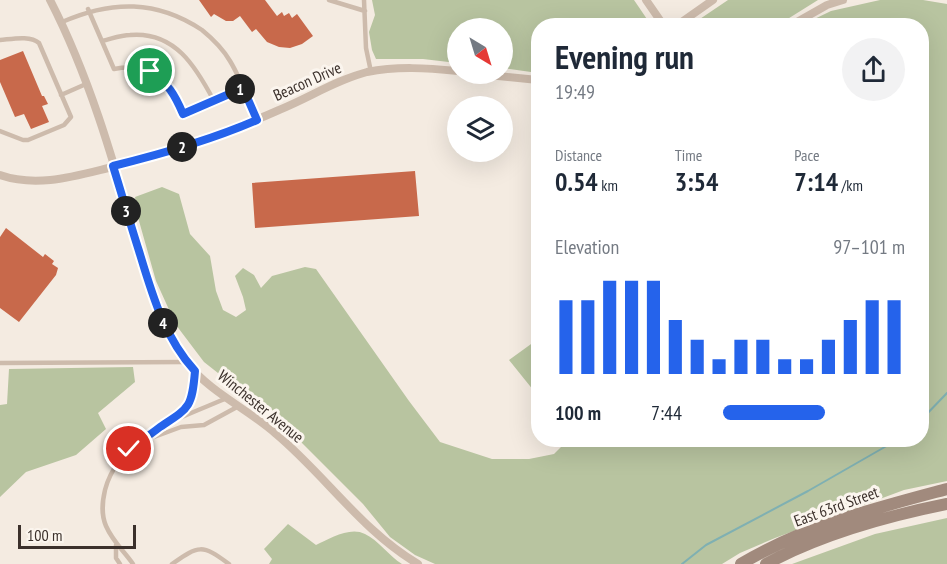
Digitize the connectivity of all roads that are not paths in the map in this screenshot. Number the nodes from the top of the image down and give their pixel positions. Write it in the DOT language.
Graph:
graph roads {
  1 [pos="50,0"];
  2 [pos="329,0"];
  3 [pos="364,0"];
  4 [pos="646,0"];
  5 [pos="713,0"];
  6 [pos="843,0"];
  7 [pos="139,1"];
  8 [pos="88,9"];
  9 [pos="364,11"];
  10 [pos="658,18"];
  11 [pos="687,18"];
  12 [pos="804,18"];
  13 [pos="62,22"];
  14 [pos="0,40"];
  15 [pos="102,41"];
  16 [pos="447,70"];
  17 [pos="371,72"];
  18 [pos="513,77"];
  19 [pos="531,79"];
  20 [pos="87,84"];
  21 [pos="243,88"];
  22 [pos="61,95"];
  23 [pos="214,100"];
  24 [pos="257,120"];
  25 [pos="0,124"];
  26 [pos="2,132"];
  27 [pos="113,166"];
  28 [pos="0,175"];
  29 [pos="187,362"];
  30 [pos="0,363"];
  31 [pos="195,371"];
  32 [pos="226,398"];
  33 [pos="238,406"];
  34 [pos="171,422"];
  35 [pos="148,436"];
  36 [pos="947,489"];
  37 [pos="947,504"];
  38 [pos="116,545"];
  39 [pos="115,561"];
  40 [pos="120,564"];
  41 [pos="133,564"];
  42 [pos="172,564"];
  43 [pos="229,564"];
  44 [pos="418,564"];
  45 [pos="741,564"];
  46 [pos="766,564"];
  1 -- 13 [label="street, Winchester Avenue"];
  2 -- 9 [label="lane"];
  3 -- 9 [label="lane"];
  4 -- 10 [label="street"];
  5 -- 11 [label="street"];
  6 -- 12 [label="street"];
  7 -- 8 [label="lane"];
  7 -- 21 [label="lane"];
  8 -- 13 [label="lane"];
  8 -- 15 [label="lane"];
  9 -- 17 [label="lane"];
  13 -- 20 [label="street, Winchester Avenue"];
  14 -- 22 [label="lane"];
  15 -- 23 [label="lane"];
  15 -- 23 [label="lane"];
  16 -- 17 [label="street, Beacon Drive"];
  17 -- 24 [label="street, Beacon Drive"];
  18 -- 19 [label="street"];
  20 -- 22 [label="lane"];
  20 -- 27 [label="street, Winchester Avenue"];
  21 -- 23 [label="lane"];
  21 -- 24 [label="lane"];
  22 -- 26 [label="lane"];
  24 -- 27 [label="street, Beacon Drive"];
  25 -- 26 [label="lane"];
  27 -- 28 [label="street, Beacon Drive"];
  27 -- 29 [label="street, Winchester Avenue"];
  29 -- 30 [label="lane"];
  29 -- 31 [label="street, Winchester Avenue"];
  31 -- 32 [label="street, Winchester Avenue"];
  31 -- 34 [label="lane"];
  32 -- 33 [label="street, Winchester Avenue"];
  32 -- 34 [label="lane"];
  33 -- 35 [label="lane"];
  33 -- 44 [label="street, Winchester Avenue"];
  34 -- 35 [label="lane"];
  35 -- 38 [label="lane"];
  36 -- 45 [label="main road, East 63rd Street"];
  37 -- 46 [label="main road, East 63rd Street"];
  38 -- 39 [label="lane"];
  38 -- 41 [label="lane"];
  39 -- 40 [label="lane"];
  42 -- 43 [label="lane"];
}
